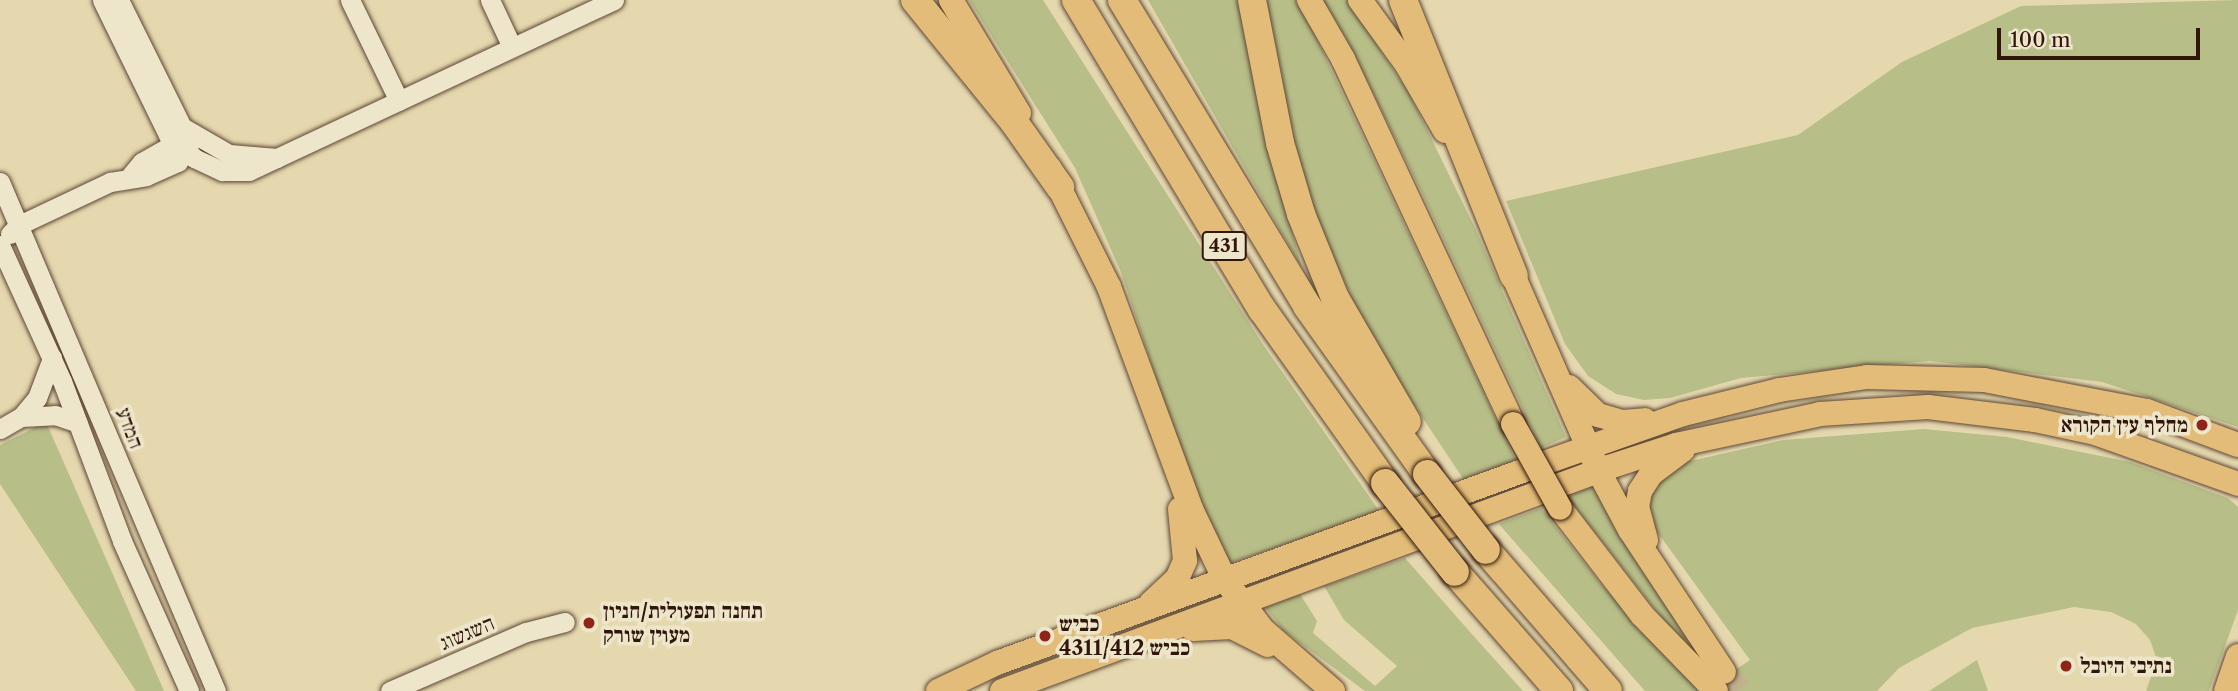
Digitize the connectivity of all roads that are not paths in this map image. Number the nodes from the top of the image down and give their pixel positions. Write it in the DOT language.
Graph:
graph roads {
  1 [pos="102,0"];
  2 [pos="119,0"];
  3 [pos="350,0"];
  4 [pos="490,0"];
  5 [pos="614,0"];
  6 [pos="915,0"];
  7 [pos="951,0"];
  8 [pos="1058,0"];
  9 [pos="1076,0"];
  10 [pos="1122,0"];
  11 [pos="1128,0"];
  12 [pos="1252,0"];
  13 [pos="1309,0"];
  14 [pos="1360,0"];
  15 [pos="1403,0"];
  16 [pos="511,45"];
  17 [pos="1155,53"];
  18 [pos="399,100"];
  19 [pos="185,143"];
  20 [pos="0,182"];
  21 [pos="1060,187"];
  22 [pos="9,225"];
  23 [pos="0,245"];
  24 [pos="1233,262"];
  25 [pos="6,266"];
  26 [pos="1514,276"];
  27 [pos="52,358"];
  28 [pos="1554,366"];
  29 [pos="1683,414"];
  30 [pos="21,417"];
  31 [pos="78,423"];
  32 [pos="0,429"];
  33 [pos="1164,433"];
  34 [pos="1711,436"];
  35 [pos="2238,445"];
  36 [pos="1588,448"];
  37 [pos="1598,470"];
  38 [pos="1431,472"];
  39 [pos="2235,484"];
  40 [pos="1225,580"];
  41 [pos="1671,594"];
  42 [pos="1238,602"];
  43 [pos="1137,614"];
  44 [pos="565,622"];
  45 [pos="1144,639"];
  46 [pos="2238,656"];
  47 [pos="1304,668"];
  48 [pos="1720,681"];
  49 [pos="1043,684"];
  50 [pos="190,691"];
  51 [pos="216,691"];
  52 [pos="390,691"];
  53 [pos="938,691"];
  54 [pos="1002,691"];
  55 [pos="1333,691"];
  56 [pos="1558,691"];
  57 [pos="1608,691"];
  58 [pos="2226,691"];
  1 -- 19 [label="street"];
  2 -- 19 [label="street"];
  3 -- 18 [label="street"];
  4 -- 16 [label="street"];
  5 -- 16 [label="street"];
  6 -- 21 [label="highway"];
  7 -- 21 [label="main road"];
  8 -- 24 [label="highway"];
  9 -- 24 [label="highway, 431"];
  10 -- 17 [label="highway, 431"];
  11 -- 17 [label="highway"];
  12 -- 38 [label="highway"];
  13 -- 48 [label="main road, bridge"];
  14 -- 26 [label="main road"];
  15 -- 26 [label="highway"];
  16 -- 18 [label="street"];
  17 -- 38 [label="highway, 431"];
  18 -- 19 [label="street"];
  19 -- 22 [label="street"];
  20 -- 22 [label="street, המדע"];
  21 -- 33 [label="main road"];
  22 -- 23 [label="street"];
  22 -- 51 [label="street, המדע"];
  23 -- 25 [label="street"];
  24 -- 56 [label="highway, 431, bridge"];
  25 -- 27 [label="street"];
  26 -- 28 [label="main road"];
  27 -- 30 [label="street"];
  27 -- 31 [label="street"];
  28 -- 29 [label="main road"];
  28 -- 36 [label="main road"];
  29 -- 35 [label="main road"];
  29 -- 36 [label="main road"];
  30 -- 31 [label="street"];
  30 -- 32 [label="street"];
  31 -- 50 [label="street"];
  33 -- 40 [label="main road"];
  33 -- 43 [label="main road"];
  34 -- 37 [label="main road"];
  34 -- 39 [label="main road"];
  34 -- 41 [label="main road"];
  36 -- 37 [label="main road"];
  36 -- 40 [label="main road"];
  37 -- 41 [label="main road"];
  37 -- 42 [label="main road"];
  38 -- 57 [label="highway, 431, bridge"];
  40 -- 42 [label="main road"];
  40 -- 43 [label="main road"];
  41 -- 48 [label="main road"];
  42 -- 45 [label="main road"];
  42 -- 47 [label="main road"];
  43 -- 53 [label="main road"];
  44 -- 52 [label="street, השגשוג"];
  45 -- 47 [label="main road"];
  45 -- 49 [label="main road"];
  46 -- 58 [label="main road"];
  47 -- 55 [label="main road"];
  49 -- 54 [label="main road"];
}
